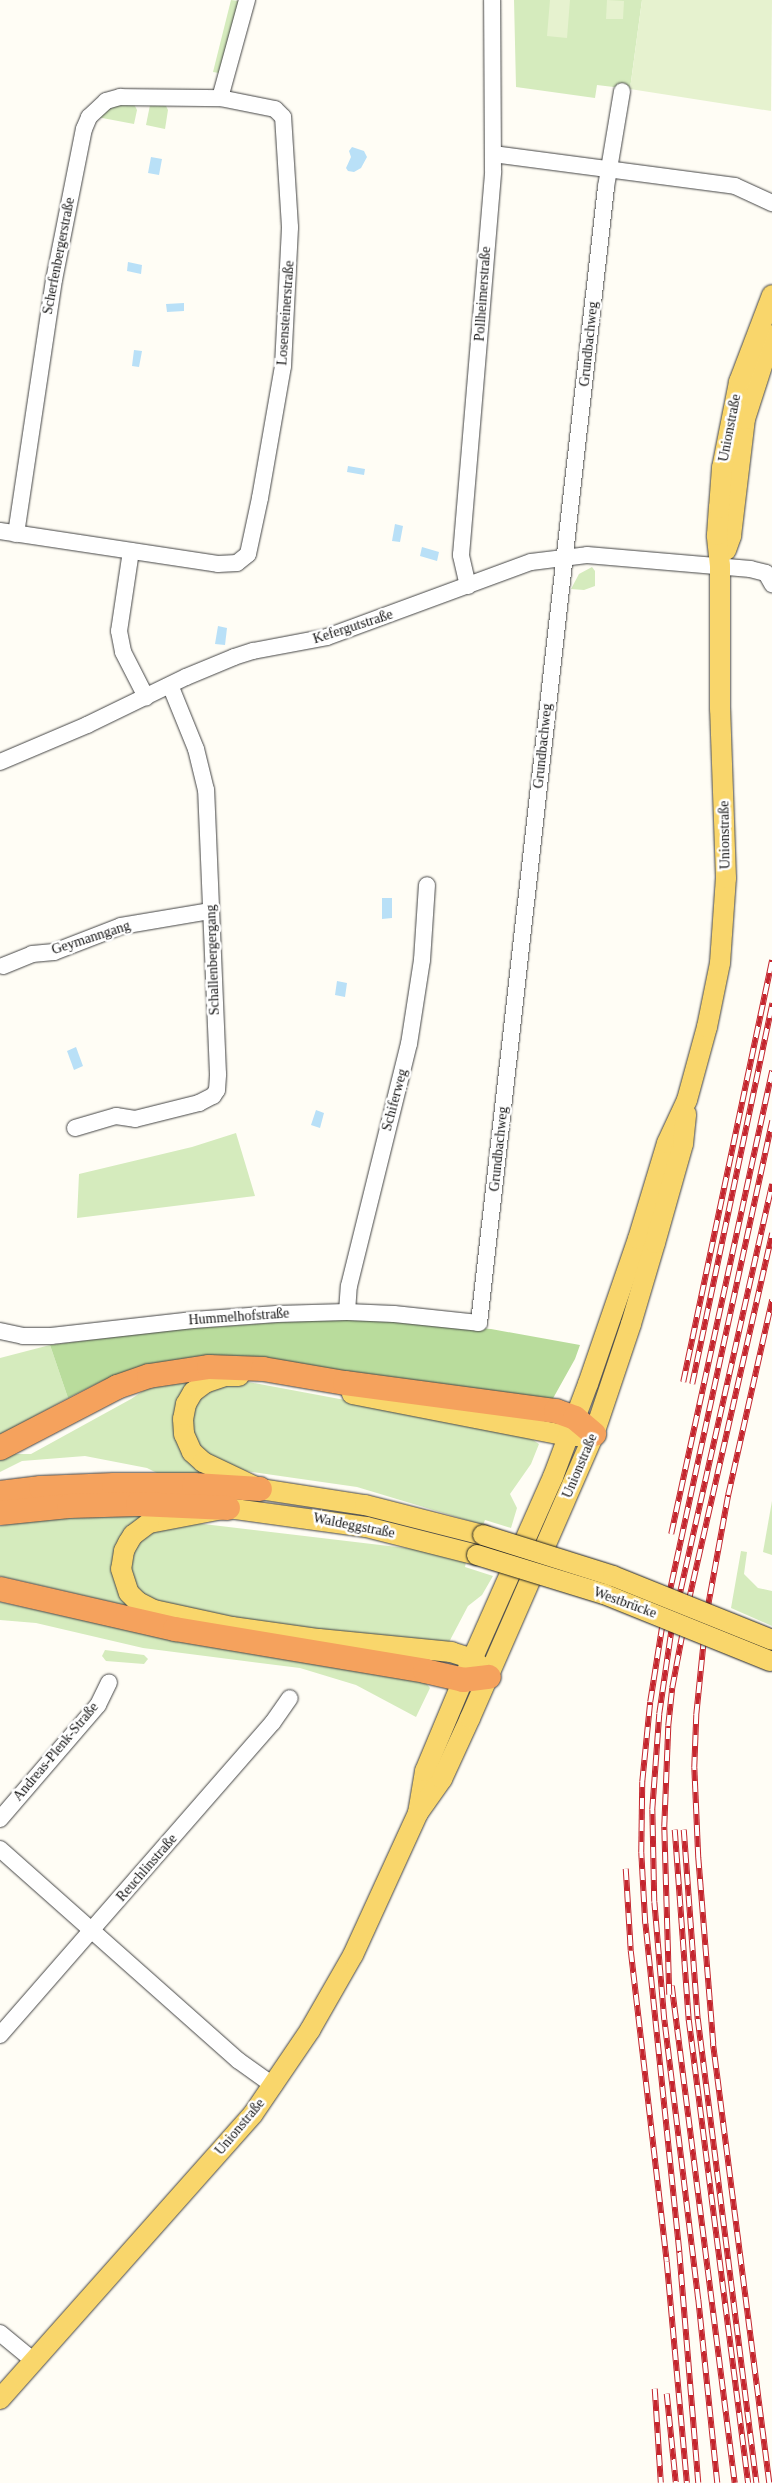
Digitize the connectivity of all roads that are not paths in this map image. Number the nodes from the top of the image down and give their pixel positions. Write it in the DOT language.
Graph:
graph roads {
  1 [pos="247,0"];
  2 [pos="492,0"];
  3 [pos="622,91"];
  4 [pos="220,98"];
  5 [pos="493,154"];
  6 [pos="610,170"];
  7 [pos="772,203"];
  8 [pos="772,295"];
  9 [pos="772,334"];
  10 [pos="8,533"];
  11 [pos="131,551"];
  12 [pos="565,558"];
  13 [pos="720,566"];
  14 [pos="772,584"];
  15 [pos="468,586"];
  16 [pos="170,685"];
  17 [pos="146,696"];
  18 [pos="0,762"];
  19 [pos="427,884"];
  20 [pos="211,911"];
  21 [pos="4,966"];
  22 [pos="687,1100"];
  23 [pos="75,1128"];
  24 [pos="347,1312"];
  25 [pos="479,1323"];
  26 [pos="0,1331"];
  27 [pos="572,1427"];
  28 [pos="594,1434"];
  29 [pos="0,1448"];
  30 [pos="260,1489"];
  31 [pos="0,1493"];
  32 [pos="228,1508"];
  33 [pos="0,1513"];
  34 [pos="483,1535"];
  35 [pos="477,1555"];
  36 [pos="0,1589"];
  37 [pos="772,1640"];
  38 [pos="771,1662"];
  39 [pos="468,1669"];
  40 [pos="489,1677"];
  41 [pos="109,1682"];
  42 [pos="290,1698"];
  43 [pos="418,1813"];
  44 [pos="0,1819"];
  45 [pos="0,1850"];
  46 [pos="93,1931"];
  47 [pos="0,2035"];
  48 [pos="274,2086"];
  49 [pos="0,2333"];
  50 [pos="34,2361"];
  51 [pos="0,2399"];
  1 -- 4 [label="street"];
  2 -- 5 [label="street, Pollheimerstraße"];
  3 -- 6 [label="street, Grundbachweg"];
  4 -- 10 [label="street, Scherfenbergerstraße"];
  4 -- 11 [label="street, Losensteinerstraße"];
  5 -- 6 [label="street"];
  5 -- 15 [label="street, Pollheimerstraße"];
  6 -- 7 [label="street"];
  6 -- 12 [label="street, Grundbachweg"];
  8 -- 13 [label="main road, Unionstraße"];
  9 -- 13 [label="main road, Unionstraße"];
  10 -- 11 [label="street, Losensteinerstraße"];
  11 -- 17 [label="street"];
  12 -- 13 [label="street, Kefergutstraße"];
  12 -- 15 [label="street, Kefergutstraße"];
  12 -- 25 [label="street, Grundbachweg"];
  13 -- 14 [label="street"];
  13 -- 22 [label="main road, Unionstraße"];
  15 -- 16 [label="street, Kefergutstraße"];
  16 -- 17 [label="street, Kefergutstraße"];
  16 -- 20 [label="street, Schallenbergergang"];
  17 -- 18 [label="street, Kefergutstraße"];
  19 -- 24 [label="street, Schiferweg"];
  20 -- 21 [label="street, Geymanngang"];
  20 -- 23 [label="street, Schallenbergergang"];
  22 -- 27 [label="main road, Unionstraße"];
  22 -- 28 [label="main road, Unionstraße"];
  24 -- 25 [label="street, Hummelhofstraße"];
  24 -- 26 [label="street, Hummelhofstraße"];
  27 -- 28 [label="highway"];
  27 -- 29 [label="highway"];
  27 -- 30 [label="main road, Waldeggstraße"];
  27 -- 39 [label="main road, Unionstraße"];
  28 -- 40 [label="main road, Unionstraße"];
  30 -- 31 [label="highway"];
  30 -- 34 [label="main road, Waldeggstraße"];
  32 -- 33 [label="highway"];
  32 -- 35 [label="main road, Waldeggstraße"];
  32 -- 39 [label="main road, Waldeggstraße"];
  34 -- 37 [label="main road, Westbrücke, bridge"];
  35 -- 38 [label="main road, Westbrücke, bridge"];
  36 -- 39 [label="highway"];
  39 -- 40 [label="highway"];
  39 -- 43 [label="main road, Unionstraße"];
  40 -- 43 [label="main road, Unionstraße"];
  41 -- 44 [label="street, Andreas-Plenk-Straße"];
  42 -- 46 [label="street, Reuchlinstraße"];
  43 -- 48 [label="main road, Unionstraße"];
  45 -- 46 [label="street"];
  46 -- 47 [label="street, Reuchlinstraße"];
  46 -- 48 [label="street"];
  48 -- 50 [label="main road, Unionstraße"];
  49 -- 50 [label="street"];
  50 -- 51 [label="main road, Unionstraße"];
}
